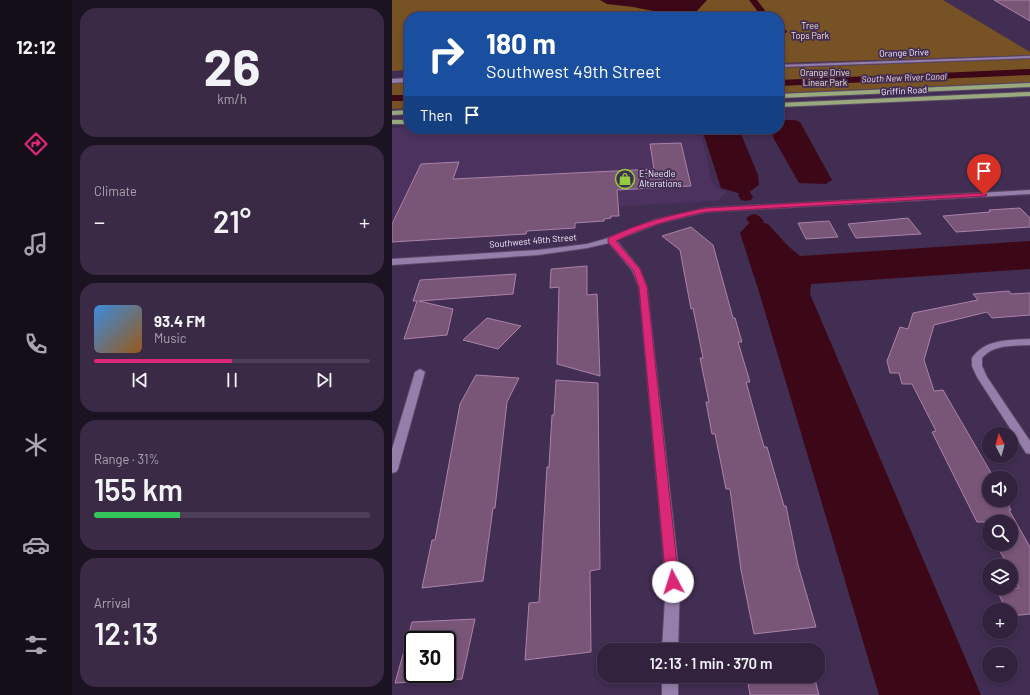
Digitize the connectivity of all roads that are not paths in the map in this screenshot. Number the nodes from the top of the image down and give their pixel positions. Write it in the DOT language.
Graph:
graph roads {
  1 [pos="1030,57"];
  2 [pos="784,66"];
  3 [pos="404,80"];
  4 [pos="392,81"];
  5 [pos="1030,85"];
  6 [pos="982,88"];
  7 [pos="1030,94"];
  8 [pos="784,97"];
  9 [pos="835,103"];
  10 [pos="784,105"];
  11 [pos="404,112"];
  12 [pos="392,113"];
  13 [pos="392,122"];
  14 [pos="404,122"];
  15 [pos="1030,192"];
  16 [pos="611,240"];
  17 [pos="392,262"];
  18 [pos="1030,342"];
  19 [pos="420,372"];
  20 [pos="1030,450"];
  21 [pos="392,469"];
  22 [pos="670,643"];
  23 [pos="670,683"];
  24 [pos="670,695"];
  1 -- 2 [label="street, Orange Drive"];
  3 -- 4 [label="street"];
  5 -- 6 [label="main road, Griffin Road"];
  6 -- 8 [label="main road, Griffin Road"];
  6 -- 9 [label="main road"];
  7 -- 9 [label="main road, Griffin Road"];
  9 -- 10 [label="main road, Griffin Road"];
  11 -- 12 [label="main road"];
  13 -- 14 [label="main road"];
  15 -- 16 [label="street, Southwest 49th Street"];
  16 -- 17 [label="street, Southwest 49th Street"];
  16 -- 22 [label="street"];
  18 -- 20 [label="street"];
  19 -- 21 [label="street"];
  23 -- 24 [label="street"];
}
